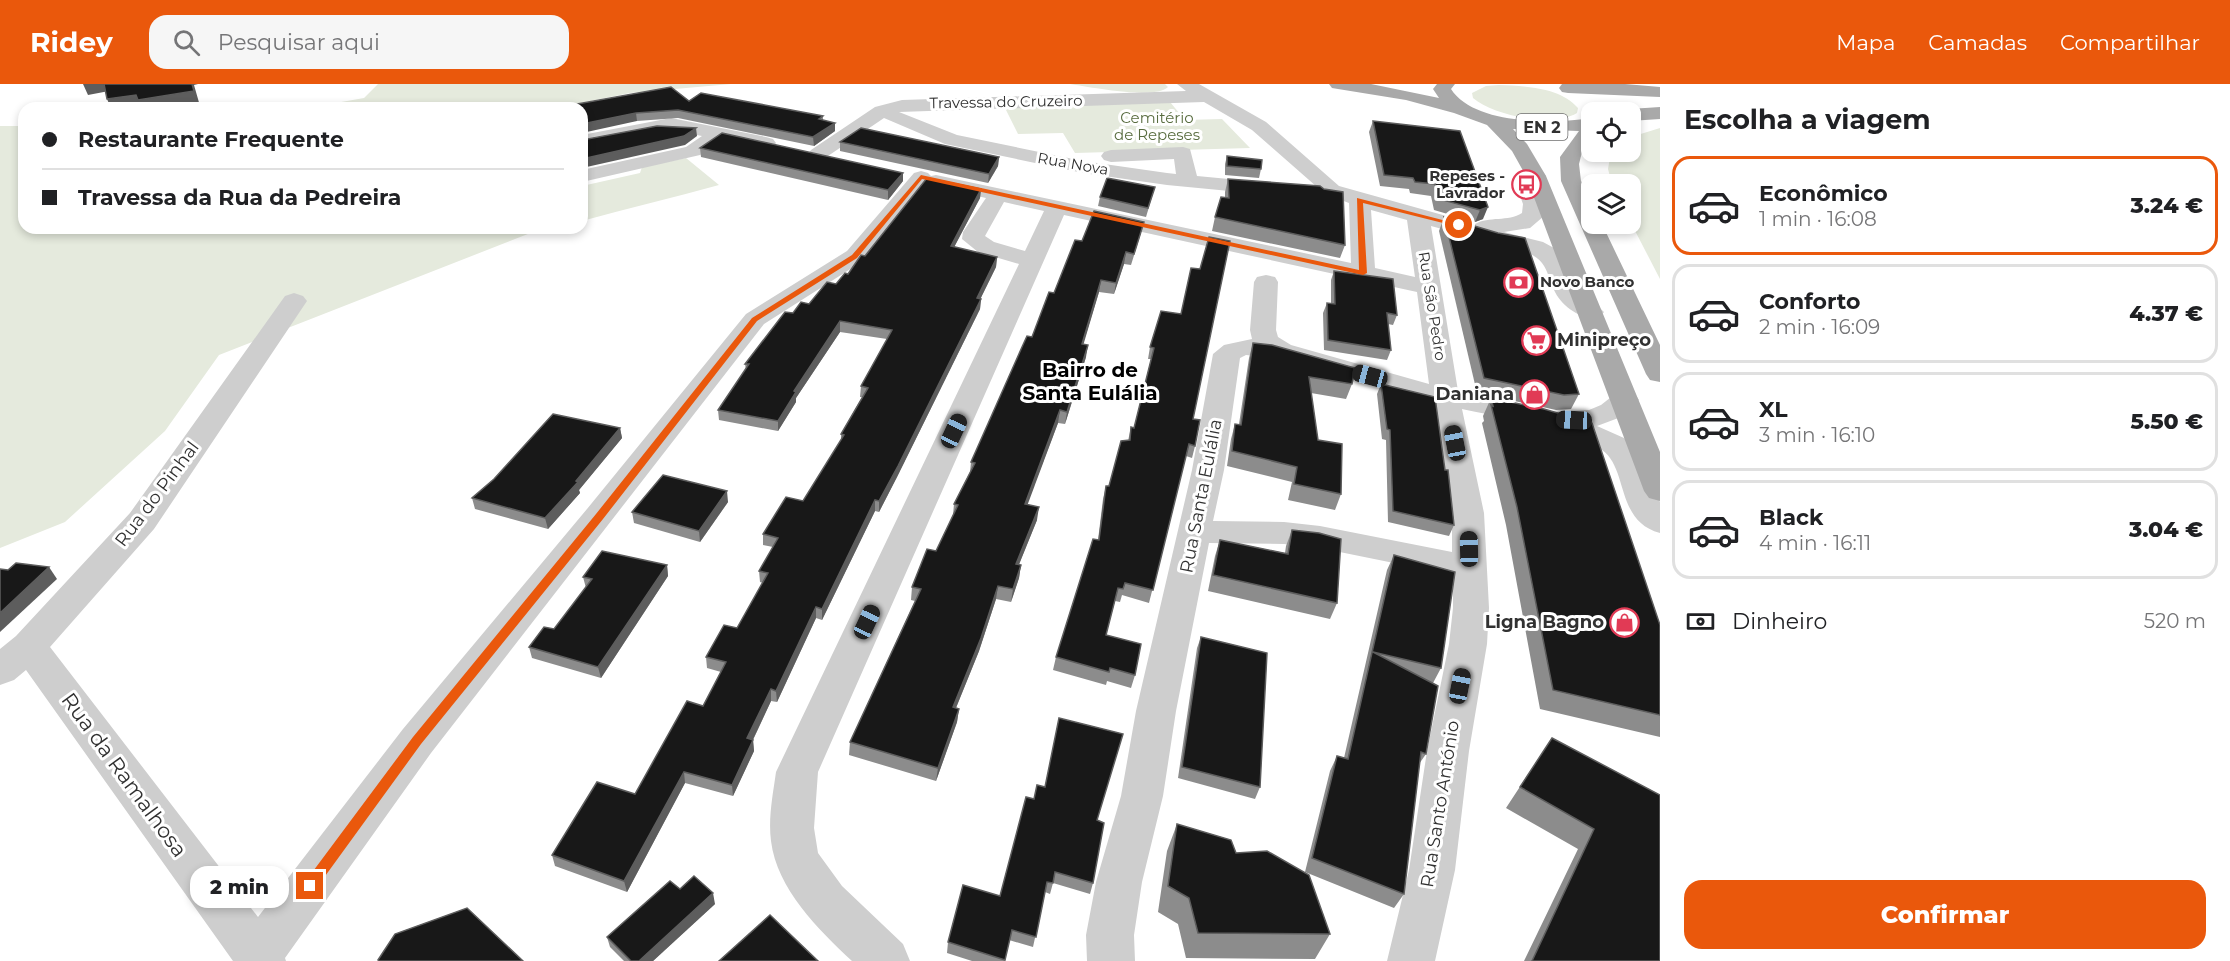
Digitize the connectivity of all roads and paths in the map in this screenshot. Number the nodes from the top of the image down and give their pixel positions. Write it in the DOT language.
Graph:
graph roads {
  1 [pos="1338,84"];
  2 [pos="1446,84"];
  3 [pos="1616,84"];
  4 [pos="1188,85"];
  5 [pos="1559,85"];
  6 [pos="1654,92"];
  7 [pos="1209,96"];
  8 [pos="1596,102"];
  9 [pos="882,111"];
  10 [pos="1468,111"];
  11 [pos="1660,113"];
  12 [pos="1641,114"];
  13 [pos="1492,119"];
  14 [pos="1581,123"];
  15 [pos="719,133"];
  16 [pos="588,140"];
  17 [pos="1581,141"];
  18 [pos="959,142"];
  19 [pos="818,154"];
  20 [pos="840,160"];
  21 [pos="588,175"];
  22 [pos="1536,176"];
  23 [pos="1188,181"];
  24 [pos="1286,190"];
  25 [pos="1332,190"];
  26 [pos="1307,191"];
  27 [pos="999,194"];
  28 [pos="1360,200"];
  29 [pos="1057,207"];
  30 [pos="1418,216"];
  31 [pos="1459,225"];
  32 [pos="1032,260"];
  33 [pos="1363,273"];
  34 [pos="1266,282"];
  35 [pos="1429,287"];
  36 [pos="294,301"];
  37 [pos="1591,312"];
  38 [pos="1281,351"];
  39 [pos="1660,374"];
  40 [pos="1445,397"];
  41 [pos="1625,400"];
  42 [pos="1547,419"];
  43 [pos="1660,490"];
  44 [pos="1660,522"];
  45 [pos="1194,532"];
  46 [pos="1470,567"];
  47 [pos="15,658"];
  48 [pos="260,959"];
  49 [pos="886,961"];
  50 [pos="1111,961"];
  51 [pos="1411,961"];
  1 -- 10 [label="main road"];
  2 -- 10 [label="main road, EN 2"];
  3 -- 6 [label="main road"];
  4 -- 7 [label="street"];
  5 -- 6 [label="main road"];
  5 -- 8 [label="main road, EN 2"];
  7 -- 9 [label="street, Travessa do Cruzeiro"];
  7 -- 25 [label="street"];
  9 -- 18 [label="street, Rua Nova"];
  9 -- 19 [label="street, Travessa do Cruzeiro"];
  10 -- 13 [label="main road, EN 2"];
  11 -- 12 [label="main road"];
  13 -- 14 [label="main road, EN 2"];
  13 -- 22 [label="main road, EN 2"];
  15 -- 16 [label="street"];
  15 -- 19 [label="street"];
  15 -- 21 [label="street"];
  17 -- 39 [label="main road, EN 2"];
  18 -- 23 [label="street, Rua Nova"];
  18 -- 23 [label="street, Rua Nova"];
  19 -- 20 [label="street"];
  22 -- 31 [label="street"];
  22 -- 37 [label="main road, EN 2"];
  23 -- 24 [label="street, Rua Nova"];
  25 -- 26 [label="street"];
  25 -- 28 [label="street"];
  27 -- 29 [label="street"];
  27 -- 32 [label="street"];
  27 -- 48 [label="street"];
  28 -- 30 [label="street"];
  28 -- 33 [label="street"];
  29 -- 32 [label="street"];
  29 -- 33 [label="street"];
  30 -- 31 [label="street"];
  30 -- 35 [label="street, Rua São Pedro"];
  31 -- 37 [label="street"];
  32 -- 49 [label="street"];
  33 -- 35 [label="street"];
  34 -- 38 [label="street"];
  35 -- 40 [label="street, Rua São Pedro"];
  36 -- 47 [label="street, Rua do Pinhal"];
  37 -- 41 [label="main road, EN 2"];
  38 -- 40 [label="street, Rua Santa Eulália"];
  38 -- 45 [label="street, Rua Santa Eulália"];
  40 -- 42 [label="street, Rua Santa Eulália"];
  40 -- 46 [label="street, Rua Santo António"];
  41 -- 42 [label="street"];
  41 -- 43 [label="main road, EN 2"];
  42 -- 44 [label="street"];
  45 -- 46 [label="street"];
  45 -- 50 [label="street, Rua Santa Eulália"];
  46 -- 51 [label="street, Rua Santo António"];
  47 -- 48 [label="street, Rua da Ramalhosa"];
}
